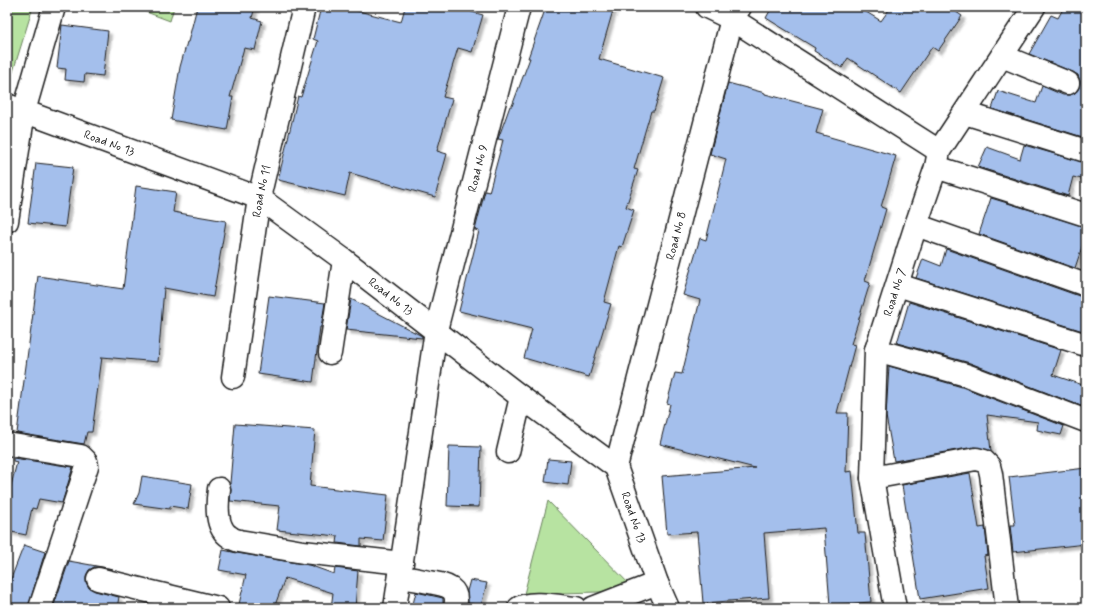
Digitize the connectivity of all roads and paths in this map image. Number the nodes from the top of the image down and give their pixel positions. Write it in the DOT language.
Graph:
graph roads {
  1 [pos="54,7"];
  2 [pos="304,7"];
  3 [pos="519,7"];
  4 [pos="707,7"];
  5 [pos="1034,7"];
  6 [pos="736,13"];
  7 [pos="1002,56"];
  8 [pos="1068,83"];
  9 [pos="15,108"];
  10 [pos="965,113"];
  11 [pos="1086,151"];
  12 [pos="938,159"];
  13 [pos="259,198"];
  14 [pos="1086,215"];
  15 [pos="7,221"];
  16 [pos="916,225"];
  17 [pos="344,260"];
  18 [pos="898,285"];
  19 [pos="1086,285"];
  20 [pos="436,330"];
  21 [pos="1086,345"];
  22 [pos="876,350"];
  23 [pos="330,354"];
  24 [pos="234,378"];
  25 [pos="521,397"];
  26 [pos="1086,421"];
  27 [pos="7,444"];
  28 [pos="508,452"];
  29 [pos="616,466"];
  30 [pos="872,478"];
  31 [pos="219,489"];
  32 [pos="401,570"];
  33 [pos="98,579"];
  34 [pos="657,583"];
  35 [pos="40,608"];
  36 [pos="218,608"];
  37 [pos="394,608"];
  38 [pos="455,608"];
  39 [pos="519,608"];
  40 [pos="576,608"];
  41 [pos="593,608"];
  42 [pos="668,608"];
  43 [pos="895,608"];
  44 [pos="1007,608"];
  1 -- 9 [label="street"];
  2 -- 13 [label="street, Road No 11"];
  3 -- 20 [label="street, Road No 9"];
  4 -- 6 [label="street"];
  5 -- 7 [label="street, Road No 7"];
  6 -- 12 [label="street"];
  6 -- 29 [label="street, Road No 8"];
  7 -- 8 [label="street"];
  7 -- 10 [label="street, Road No 7"];
  9 -- 13 [label="street, Road No 13"];
  9 -- 15 [label="street"];
  10 -- 11 [label="street"];
  10 -- 12 [label="street, Road No 7"];
  12 -- 14 [label="street"];
  12 -- 16 [label="street, Road No 7"];
  13 -- 17 [label="street, Road No 13"];
  13 -- 24 [label="street, Road No 11"];
  16 -- 18 [label="street, Road No 7"];
  16 -- 19 [label="street"];
  17 -- 20 [label="street, Road No 13"];
  17 -- 23 [label="street"];
  18 -- 21 [label="street"];
  18 -- 22 [label="street, Road No 7"];
  20 -- 25 [label="street, Road No 13"];
  20 -- 32 [label="street, Road No 9"];
  22 -- 26 [label="street"];
  22 -- 30 [label="street, Road No 7"];
  25 -- 28 [label="street"];
  25 -- 29 [label="street, Road No 13"];
  27 -- 35 [label="street"];
  29 -- 34 [label="street, Road No 13"];
  30 -- 43 [label="street, Road No 7"];
  30 -- 44 [label="street"];
  31 -- 32 [label="street"];
  32 -- 37 [label="street, Road No 9"];
  32 -- 38 [label="street"];
  33 -- 36 [label="street"];
  34 -- 41 [label="street"];
  34 -- 42 [label="street, Road No 13"];
  39 -- 40 [label="street"];
}
